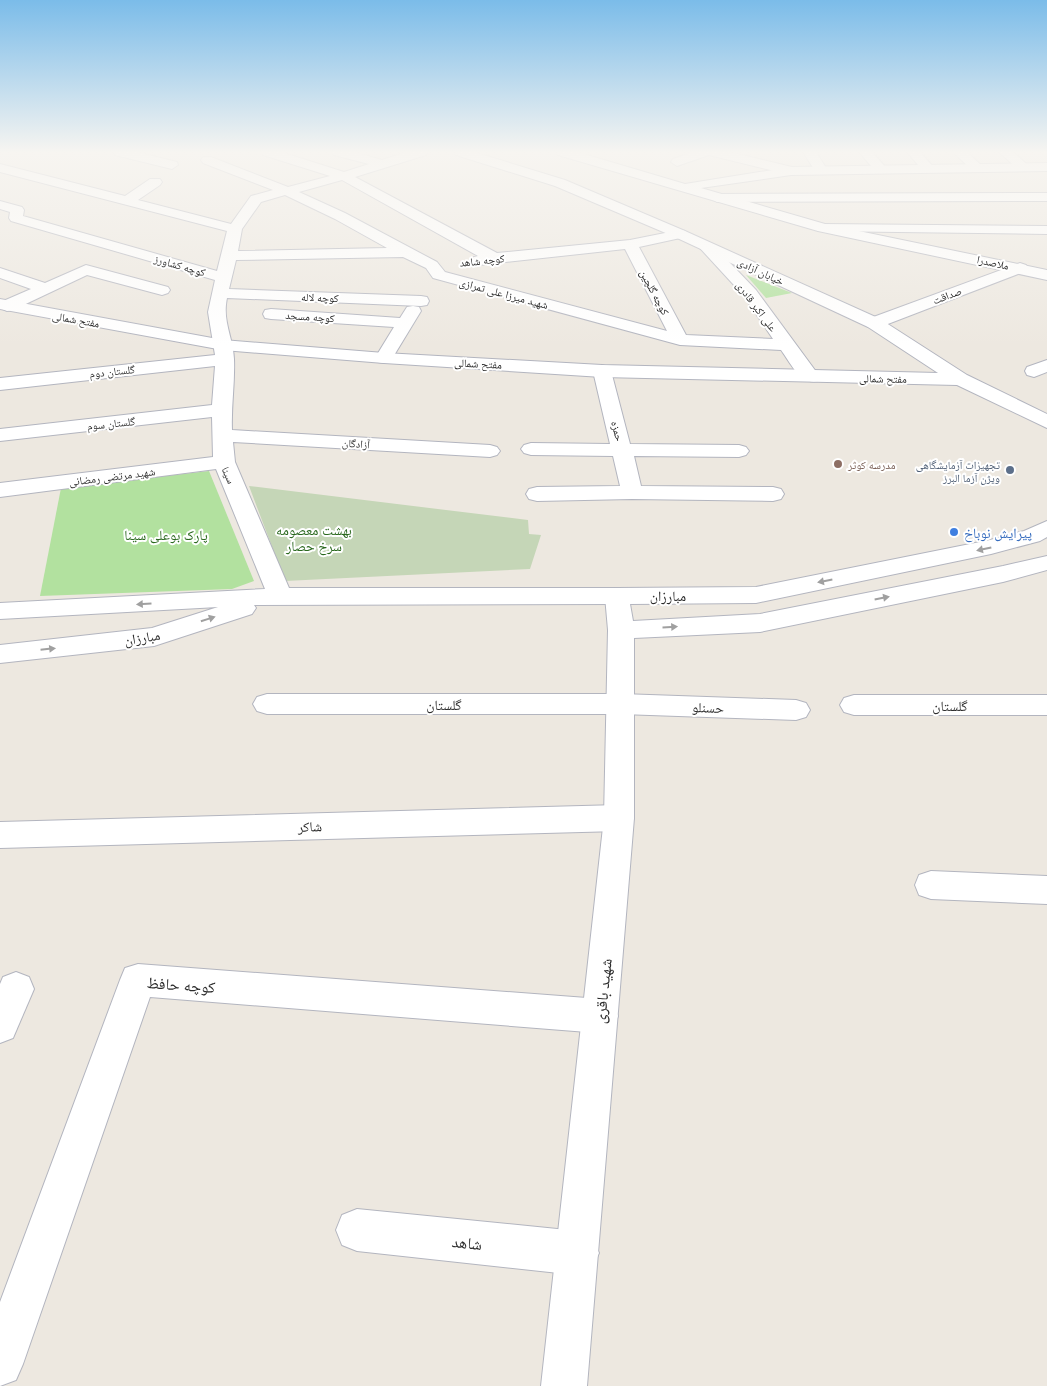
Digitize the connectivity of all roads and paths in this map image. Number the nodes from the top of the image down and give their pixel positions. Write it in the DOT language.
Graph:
graph roads {
  1 [pos="16,217"];
  2 [pos="187,217"];
  3 [pos="244,217"];
  4 [pos="341,217"];
  5 [pos="418,217"];
  6 [pos="639,217"];
  7 [pos="783,217"];
  8 [pos="823,228"];
  9 [pos="235,229"];
  10 [pos="1047,230"];
  11 [pos="680,234"];
  12 [pos="630,244"];
  13 [pos="706,246"];
  14 [pos="406,252"];
  15 [pos="229,256"];
  16 [pos="496,259"];
  17 [pos="445,266"];
  18 [pos="1020,268"];
  19 [pos="0,273"];
  20 [pos="1047,275"];
  21 [pos="222,286"];
  22 [pos="44,288"];
  23 [pos="162,290"];
  24 [pos="421,301"];
  25 [pos="4,305"];
  26 [pos="216,312"];
  27 [pos="235,313"];
  28 [pos="254,313"];
  29 [pos="404,323"];
  30 [pos="874,323"];
  31 [pos="680,340"];
  32 [pos="786,345"];
  33 [pos="224,352"];
  34 [pos="384,358"];
  35 [pos="602,370"];
  36 [pos="811,377"];
  37 [pos="960,379"];
  38 [pos="0,384"];
  39 [pos="221,410"];
  40 [pos="1047,422"];
  41 [pos="0,435"];
  42 [pos="222,435"];
  43 [pos="531,449"];
  44 [pos="622,449"];
  45 [pos="490,451"];
  46 [pos="739,451"];
  47 [pos="224,462"];
  48 [pos="0,490"];
  49 [pos="632,492"];
  50 [pos="537,494"];
  51 [pos="773,494"];
  52 [pos="1047,528"];
  53 [pos="1047,563"];
  54 [pos="280,596"];
  55 [pos="617,596"];
  56 [pos="0,611"];
  57 [pos="621,630"];
  58 [pos="0,654"];
  59 [pos="267,704"];
  60 [pos="621,704"];
  61 [pos="854,705"];
  62 [pos="1047,705"];
  63 [pos="796,710"];
  64 [pos="620,818"];
  65 [pos="0,835"];
  66 [pos="931,885"];
  67 [pos="1047,890"];
  68 [pos="16,989"];
  69 [pos="600,1016"];
  70 [pos="0,1025"];
  71 [pos="357,1230"];
  72 [pos="576,1254"];
  73 [pos="0,1364"];
  74 [pos="564,1386"];
  1 -- 21 [label="street, کوچه کشاورز"];
  2 -- 9 [label="street"];
  3 -- 9 [label="street"];
  4 -- 14 [label="street, شهید میرزا علی تمرازی"];
  5 -- 16 [label="street"];
  6 -- 11 [label="street, خیابان آزادی"];
  7 -- 8 [label="street, ملاصدرا"];
  8 -- 10 [label="street"];
  8 -- 18 [label="street, ملاصدرا"];
  9 -- 15 [label="street"];
  11 -- 12 [label="street, کوچه شاهد"];
  11 -- 13 [label="street, خیابان آزادی"];
  12 -- 16 [label="street, کوچه شاهد"];
  12 -- 31 [label="street, کوچه گلچین"];
  13 -- 30 [label="street, خیابان آزادی"];
  13 -- 32 [label="street, علی اکبر قادری"];
  14 -- 15 [label="street"];
  14 -- 17 [label="street, شهید میرزا علی تمرازی"];
  15 -- 21 [label="street"];
  16 -- 17 [label="street, کوچه شاهد"];
  17 -- 24 [label="street"];
  17 -- 31 [label="street, شهید میرزا علی تمرازی"];
  18 -- 20 [label="street, ملاصدرا"];
  18 -- 30 [label="street, صداقت"];
  19 -- 22 [label="street"];
  21 -- 24 [label="street, کوچه لاله"];
  21 -- 26 [label="street"];
  22 -- 23 [label="street"];
  22 -- 25 [label="street"];
  24 -- 29 [label="street"];
  25 -- 33 [label="street, مفتح شمالی"];
  26 -- 27 [label="street"];
  26 -- 33 [label="street, سینا"];
  28 -- 29 [label="street, کوچه مسجد"];
  29 -- 34 [label="street"];
  30 -- 37 [label="street, خیابان آزادی"];
  31 -- 32 [label="street, شهید میرزا علی تمرازی"];
  32 -- 36 [label="street"];
  33 -- 34 [label="street, مفتح شمالی"];
  33 -- 38 [label="street, گلستان دوم"];
  33 -- 39 [label="street, سینا"];
  34 -- 35 [label="street, مفتح شمالی"];
  35 -- 36 [label="street, مفتح شمالی"];
  35 -- 44 [label="street, حمزه"];
  36 -- 37 [label="street, مفتح شمالی"];
  37 -- 40 [label="street, خیابان آزادی"];
  39 -- 41 [label="street, گلستان سوم"];
  39 -- 42 [label="street, سینا"];
  42 -- 45 [label="street, آزادگان"];
  42 -- 47 [label="street, سینا"];
  43 -- 44 [label="street"];
  44 -- 46 [label="street"];
  44 -- 49 [label="street, حمزه"];
  47 -- 48 [label="street, شهید مرتضی رمضانی"];
  47 -- 54 [label="street, سینا"];
  49 -- 50 [label="street"];
  49 -- 51 [label="street"];
  52 -- 55 [label="street, مبارزان, one-way"];
  57 -- 53 [label="street, one-way"];
  54 -- 55 [label="street, مبارزان"];
  54 -- 56 [label="street, مبارزان, one-way"];
  58 -- 54 [label="street, مبارزان, one-way"];
  55 -- 57 [label="street, شهید باقری"];
  57 -- 60 [label="street, شهید باقری"];
  59 -- 60 [label="street, گلستان"];
  60 -- 63 [label="street, حسنلو"];
  60 -- 64 [label="street, شهید باقری"];
  61 -- 62 [label="street, گلستان"];
  64 -- 65 [label="street, شاکر"];
  64 -- 69 [label="street, شهید باقری"];
  66 -- 67 [label="street"];
  68 -- 70 [label="street"];
  69 -- 72 [label="street, شهید باقری"];
  69 -- 73 [label="street, کوچه حافظ"];
  71 -- 72 [label="street, شاهد"];
  72 -- 74 [label="street, شهید باقری"];
}
